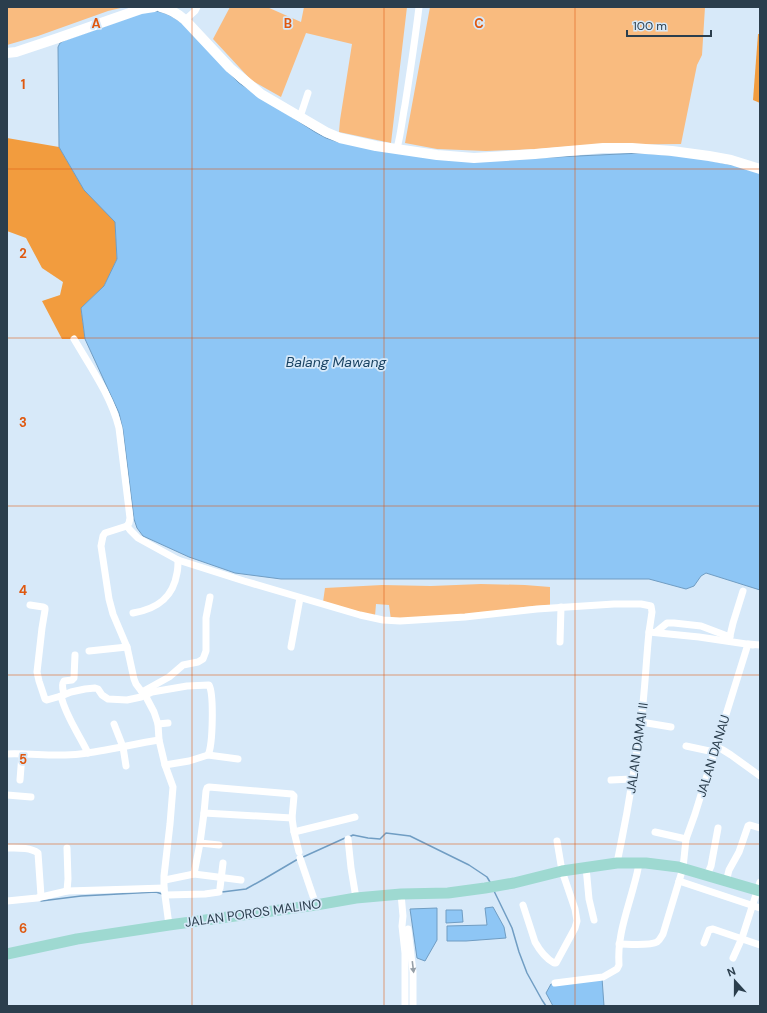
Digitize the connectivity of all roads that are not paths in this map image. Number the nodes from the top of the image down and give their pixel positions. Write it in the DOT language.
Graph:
graph roads {
  1 [pos="154,7"];
  2 [pos="161,7"];
  3 [pos="197,7"];
  4 [pos="419,7"];
  5 [pos="185,20"];
  6 [pos="7,53"];
  7 [pos="308,93"];
  8 [pos="300,117"];
  9 [pos="397,148"];
  10 [pos="760,169"];
  11 [pos="74,339"];
  12 [pos="127,526"];
  13 [pos="178,560"];
  14 [pos="743,593"];
  15 [pos="210,597"];
  16 [pos="300,598"];
  17 [pos="30,604"];
  18 [pos="561,607"];
  19 [pos="133,612"];
  20 [pos="652,632"];
  21 [pos="729,639"];
  22 [pos="560,642"];
  23 [pos="753,645"];
  24 [pos="127,647"];
  25 [pos="291,647"];
  26 [pos="89,650"];
  27 [pos="75,655"];
  28 [pos="144,693"];
  29 [pos="63,695"];
  30 [pos="641,722"];
  31 [pos="168,723"];
  32 [pos="114,724"];
  33 [pos="158,724"];
  34 [pos="671,727"];
  35 [pos="159,740"];
  36 [pos="686,746"];
  37 [pos="123,747"];
  38 [pos="715,750"];
  39 [pos="88,753"];
  40 [pos="7,754"];
  41 [pos="22,754"];
  42 [pos="208,755"];
  43 [pos="238,759"];
  44 [pos="165,765"];
  45 [pos="126,766"];
  46 [pos="760,776"];
  47 [pos="632,779"];
  48 [pos="20,780"];
  49 [pos="611,780"];
  50 [pos="7,795"];
  51 [pos="31,796"];
  52 [pos="204,813"];
  53 [pos="355,817"];
  54 [pos="292,818"];
  55 [pos="718,828"];
  56 [pos="760,828"];
  57 [pos="294,832"];
  58 [pos="655,832"];
  59 [pos="348,839"];
  60 [pos="686,839"];
  61 [pos="558,842"];
  62 [pos="200,843"];
  63 [pos="219,844"];
  64 [pos="7,848"];
  65 [pos="67,848"];
  66 [pos="223,863"];
  67 [pos="617,863"];
  68 [pos="639,863"];
  69 [pos="586,867"];
  70 [pos="683,868"];
  71 [pos="562,871"];
  72 [pos="194,874"];
  73 [pos="707,875"];
  74 [pos="221,878"];
  75 [pos="165,880"];
  76 [pos="241,880"];
  77 [pos="679,881"];
  78 [pos="726,882"];
  79 [pos="759,888"];
  80 [pos="67,891"];
  81 [pos="165,892"];
  82 [pos="401,894"];
  83 [pos="41,896"];
  84 [pos="356,898"];
  85 [pos="7,902"];
  86 [pos="316,905"];
  87 [pos="523,905"];
  88 [pos="752,906"];
  89 [pos="760,908"];
  90 [pos="403,916"];
  91 [pos="594,920"];
  92 [pos="169,925"];
  93 [pos="742,938"];
  94 [pos="704,943"];
  95 [pos="619,944"];
  96 [pos="760,945"];
  97 [pos="7,954"];
  98 [pos="733,958"];
  99 [pos="555,983"];
  100 [pos="405,1006"];
  101 [pos="413,1006"];
  1 -- 6 [label="street"];
  2 -- 5 [label="street"];
  3 -- 5 [label="street"];
  4 -- 9 [label="street"];
  5 -- 8 [label="street"];
  7 -- 8 [label="street"];
  8 -- 9 [label="street"];
  9 -- 10 [label="street"];
  11 -- 12 [label="street"];
  12 -- 13 [label="street"];
  12 -- 24 [label="street"];
  13 -- 16 [label="street"];
  13 -- 19 [label="street"];
  14 -- 21 [label="street"];
  15 -- 28 [label="street"];
  16 -- 18 [label="street"];
  16 -- 25 [label="street"];
  17 -- 29 [label="street"];
  18 -- 20 [label="street, JALAN DAMAI II"];
  18 -- 22 [label="street"];
  20 -- 21 [label="street"];
  20 -- 21 [label="street"];
  20 -- 30 [label="street, JALAN DAMAI II"];
  21 -- 23 [label="street"];
  23 -- 38 [label="street, JALAN DANAU"];
  24 -- 26 [label="street"];
  24 -- 28 [label="street"];
  27 -- 29 [label="street"];
  28 -- 29 [label="street"];
  28 -- 33 [label="street"];
  28 -- 42 [label="street"];
  29 -- 39 [label="street"];
  30 -- 34 [label="street"];
  30 -- 47 [label="street, JALAN DAMAI II"];
  31 -- 33 [label="street"];
  32 -- 37 [label="street"];
  33 -- 35 [label="street"];
  35 -- 37 [label="street"];
  35 -- 44 [label="street"];
  36 -- 38 [label="street"];
  37 -- 39 [label="street"];
  37 -- 45 [label="street"];
  38 -- 46 [label="street"];
  38 -- 60 [label="street, JALAN DANAU"];
  39 -- 41 [label="street"];
  40 -- 41 [label="street"];
  41 -- 48 [label="street"];
  42 -- 43 [label="street"];
  42 -- 44 [label="street"];
  44 -- 75 [label="street"];
  47 -- 49 [label="street"];
  47 -- 67 [label="street, JALAN DAMAI II"];
  50 -- 51 [label="street"];
  52 -- 54 [label="street"];
  52 -- 54 [label="street"];
  52 -- 62 [label="street"];
  53 -- 57 [label="street"];
  54 -- 57 [label="street"];
  55 -- 73 [label="street"];
  56 -- 78 [label="street"];
  57 -- 86 [label="street"];
  58 -- 60 [label="street"];
  59 -- 84 [label="street"];
  60 -- 70 [label="street, JALAN DANAU"];
  61 -- 71 [label="street"];
  62 -- 63 [label="street"];
  62 -- 72 [label="street"];
  64 -- 83 [label="street"];
  65 -- 80 [label="street"];
  66 -- 74 [label="street"];
  67 -- 68 [label="main road, JALAN POROS MALINO"];
  67 -- 69 [label="main road, JALAN POROS MALINO"];
  68 -- 70 [label="main road, JALAN POROS MALINO"];
  68 -- 95 [label="street"];
  69 -- 71 [label="main road, JALAN POROS MALINO"];
  69 -- 91 [label="street"];
  70 -- 73 [label="main road, JALAN POROS MALINO"];
  70 -- 77 [label="street, JALAN DANAU"];
  71 -- 82 [label="main road, JALAN POROS MALINO"];
  71 -- 87 [label="street"];
  72 -- 74 [label="street"];
  72 -- 75 [label="street"];
  73 -- 78 [label="main road, JALAN POROS MALINO"];
  74 -- 76 [label="street"];
  74 -- 81 [label="street"];
  75 -- 81 [label="street"];
  77 -- 88 [label="street"];
  77 -- 95 [label="street, JALAN DANAU"];
  78 -- 79 [label="main road, JALAN POROS MALINO"];
  79 -- 88 [label="street"];
  80 -- 81 [label="street"];
  80 -- 83 [label="street"];
  81 -- 92 [label="street"];
  82 -- 84 [label="main road, JALAN POROS MALINO"];
  82 -- 90 [label="street"];
  83 -- 85 [label="street"];
  84 -- 86 [label="main road, JALAN POROS MALINO"];
  86 -- 92 [label="main road, JALAN POROS MALINO"];
  88 -- 89 [label="street"];
  88 -- 93 [label="street"];
  90 -- 100 [label="street"];
  90 -- 101 [label="street, one-way"];
  92 -- 97 [label="main road, JALAN POROS MALINO"];
  93 -- 94 [label="street"];
  93 -- 96 [label="street"];
  93 -- 98 [label="street"];
  95 -- 99 [label="street"];
}
